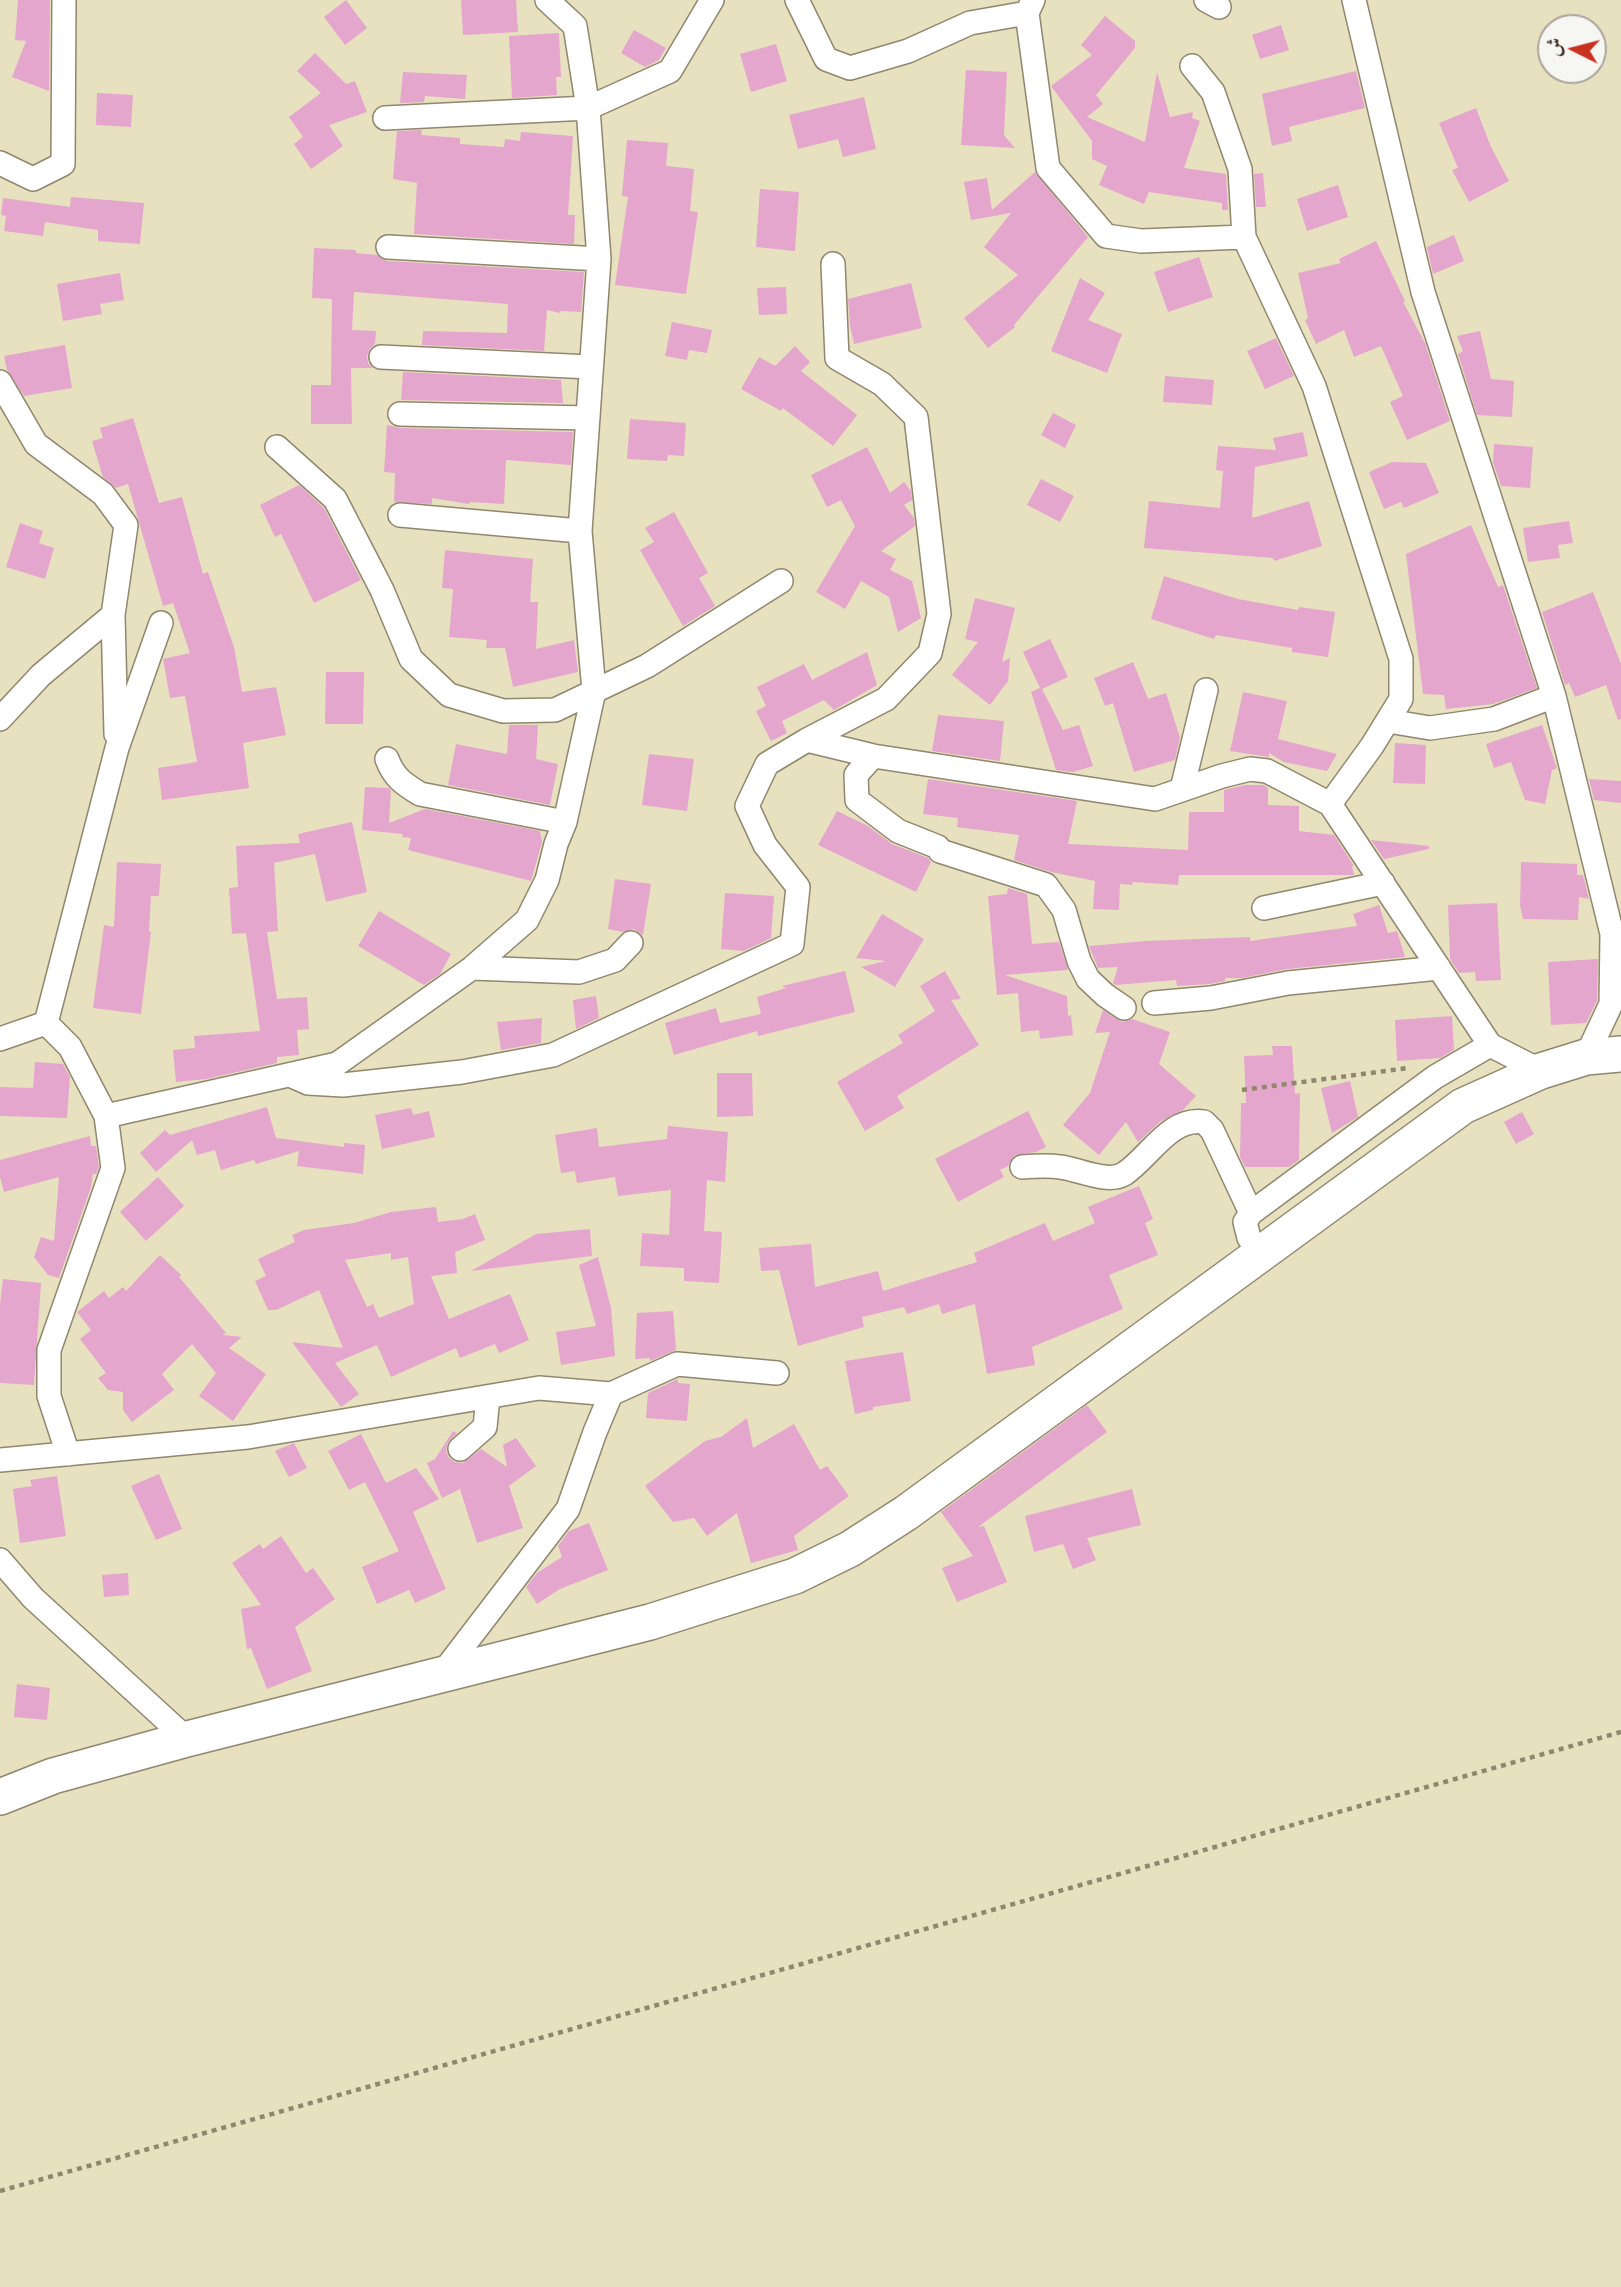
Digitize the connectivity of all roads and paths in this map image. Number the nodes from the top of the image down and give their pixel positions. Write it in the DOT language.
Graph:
graph roads {
  1 [pos="64,0"];
  2 [pos="547,0"];
  3 [pos="712,0"];
  4 [pos="797,0"];
  5 [pos="1354,0"];
  6 [pos="1030,7"];
  7 [pos="1192,66"];
  8 [pos="588,108"];
  9 [pos="385,118"];
  10 [pos="0,163"];
  11 [pos="1244,237"];
  12 [pos="388,247"];
  13 [pos="598,259"];
  14 [pos="833,264"];
  15 [pos="382,357"];
  16 [pos="590,367"];
  17 [pos="0,382"];
  18 [pos="400,414"];
  19 [pos="587,418"];
  20 [pos="277,447"];
  21 [pos="400,515"];
  22 [pos="580,531"];
  23 [pos="781,581"];
  24 [pos="113,615"];
  25 [pos="161,623"];
  26 [pos="1206,690"];
  27 [pos="594,691"];
  28 [pos="1554,696"];
  29 [pos="0,719"];
  30 [pos="1388,721"];
  31 [pos="807,740"];
  32 [pos="117,748"];
  33 [pos="873,756"];
  34 [pos="387,759"];
  35 [pos="1182,789"];
  36 [pos="1330,804"];
  37 [pos="565,822"];
  38 [pos="1383,883"];
  39 [pos="1264,908"];
  40 [pos="631,943"];
  41 [pos="472,968"];
  42 [pos="1439,968"];
  43 [pos="1154,1003"];
  44 [pos="1124,1007"];
  45 [pos="46,1023"];
  46 [pos="0,1039"];
  47 [pos="1490,1045"];
  48 [pos="1621,1054"];
  49 [pos="1586,1057"];
  50 [pos="1412,1067"];
  51 [pos="1541,1071"];
  52 [pos="290,1075"];
  53 [pos="1242,1090"];
  54 [pos="106,1116"];
  55 [pos="1022,1167"];
  56 [pos="1251,1213"];
  57 [pos="1262,1253"];
  58 [pos="777,1373"];
  59 [pos="611,1394"];
  60 [pos="488,1397"];
  61 [pos="460,1449"];
  62 [pos="68,1454"];
  63 [pos="0,1460"];
  64 [pos="0,1560"];
  65 [pos="441,1675"];
  66 [pos="1621,1732"];
  67 [pos="187,1739"];
  68 [pos="0,1797"];
  69 [pos="0,2191"];
  1 -- 10 [label="street"];
  2 -- 8 [label="street"];
  3 -- 8 [label="street"];
  4 -- 6 [label="street"];
  5 -- 28 [label="street"];
  6 -- 11 [label="street"];
  7 -- 11 [label="street"];
  8 -- 9 [label="street"];
  8 -- 13 [label="street"];
  11 -- 30 [label="street"];
  12 -- 13 [label="street"];
  13 -- 16 [label="street"];
  14 -- 31 [label="street"];
  15 -- 16 [label="street"];
  16 -- 19 [label="street"];
  17 -- 24 [label="street"];
  18 -- 19 [label="street"];
  19 -- 22 [label="street"];
  20 -- 27 [label="street"];
  21 -- 22 [label="street"];
  22 -- 27 [label="street"];
  23 -- 27 [label="street"];
  24 -- 29 [label="street"];
  24 -- 32 [label="street"];
  25 -- 32 [label="street"];
  26 -- 35 [label="street"];
  27 -- 37 [label="street"];
  28 -- 30 [label="street"];
  28 -- 49 [label="street"];
  30 -- 36 [label="street"];
  31 -- 33 [label="street"];
  31 -- 52 [label="street"];
  32 -- 45 [label="street"];
  33 -- 35 [label="street"];
  33 -- 44 [label="street"];
  34 -- 37 [label="street"];
  35 -- 36 [label="street"];
  36 -- 38 [label="street"];
  37 -- 41 [label="street"];
  38 -- 39 [label="street"];
  38 -- 42 [label="street"];
  40 -- 41 [label="street"];
  41 -- 52 [label="street"];
  42 -- 43 [label="street"];
  42 -- 47 [label="street"];
  45 -- 46 [label="street"];
  45 -- 54 [label="street"];
  47 -- 51 [label="street"];
  47 -- 56 [label="street"];
  48 -- 49 [label="main road"];
  49 -- 51 [label="main road"];
  50 -- 53 [label="path"];
  51 -- 57 [label="main road"];
  52 -- 54 [label="street"];
  54 -- 62 [label="street"];
  55 -- 56 [label="street"];
  56 -- 57 [label="street"];
  57 -- 65 [label="main road"];
  58 -- 59 [label="street"];
  59 -- 60 [label="street"];
  59 -- 65 [label="street"];
  60 -- 61 [label="street"];
  60 -- 62 [label="street"];
  62 -- 63 [label="street"];
  64 -- 67 [label="street"];
  65 -- 67 [label="main road"];
  66 -- 69 [label="path"];
  67 -- 68 [label="main road"];
}
